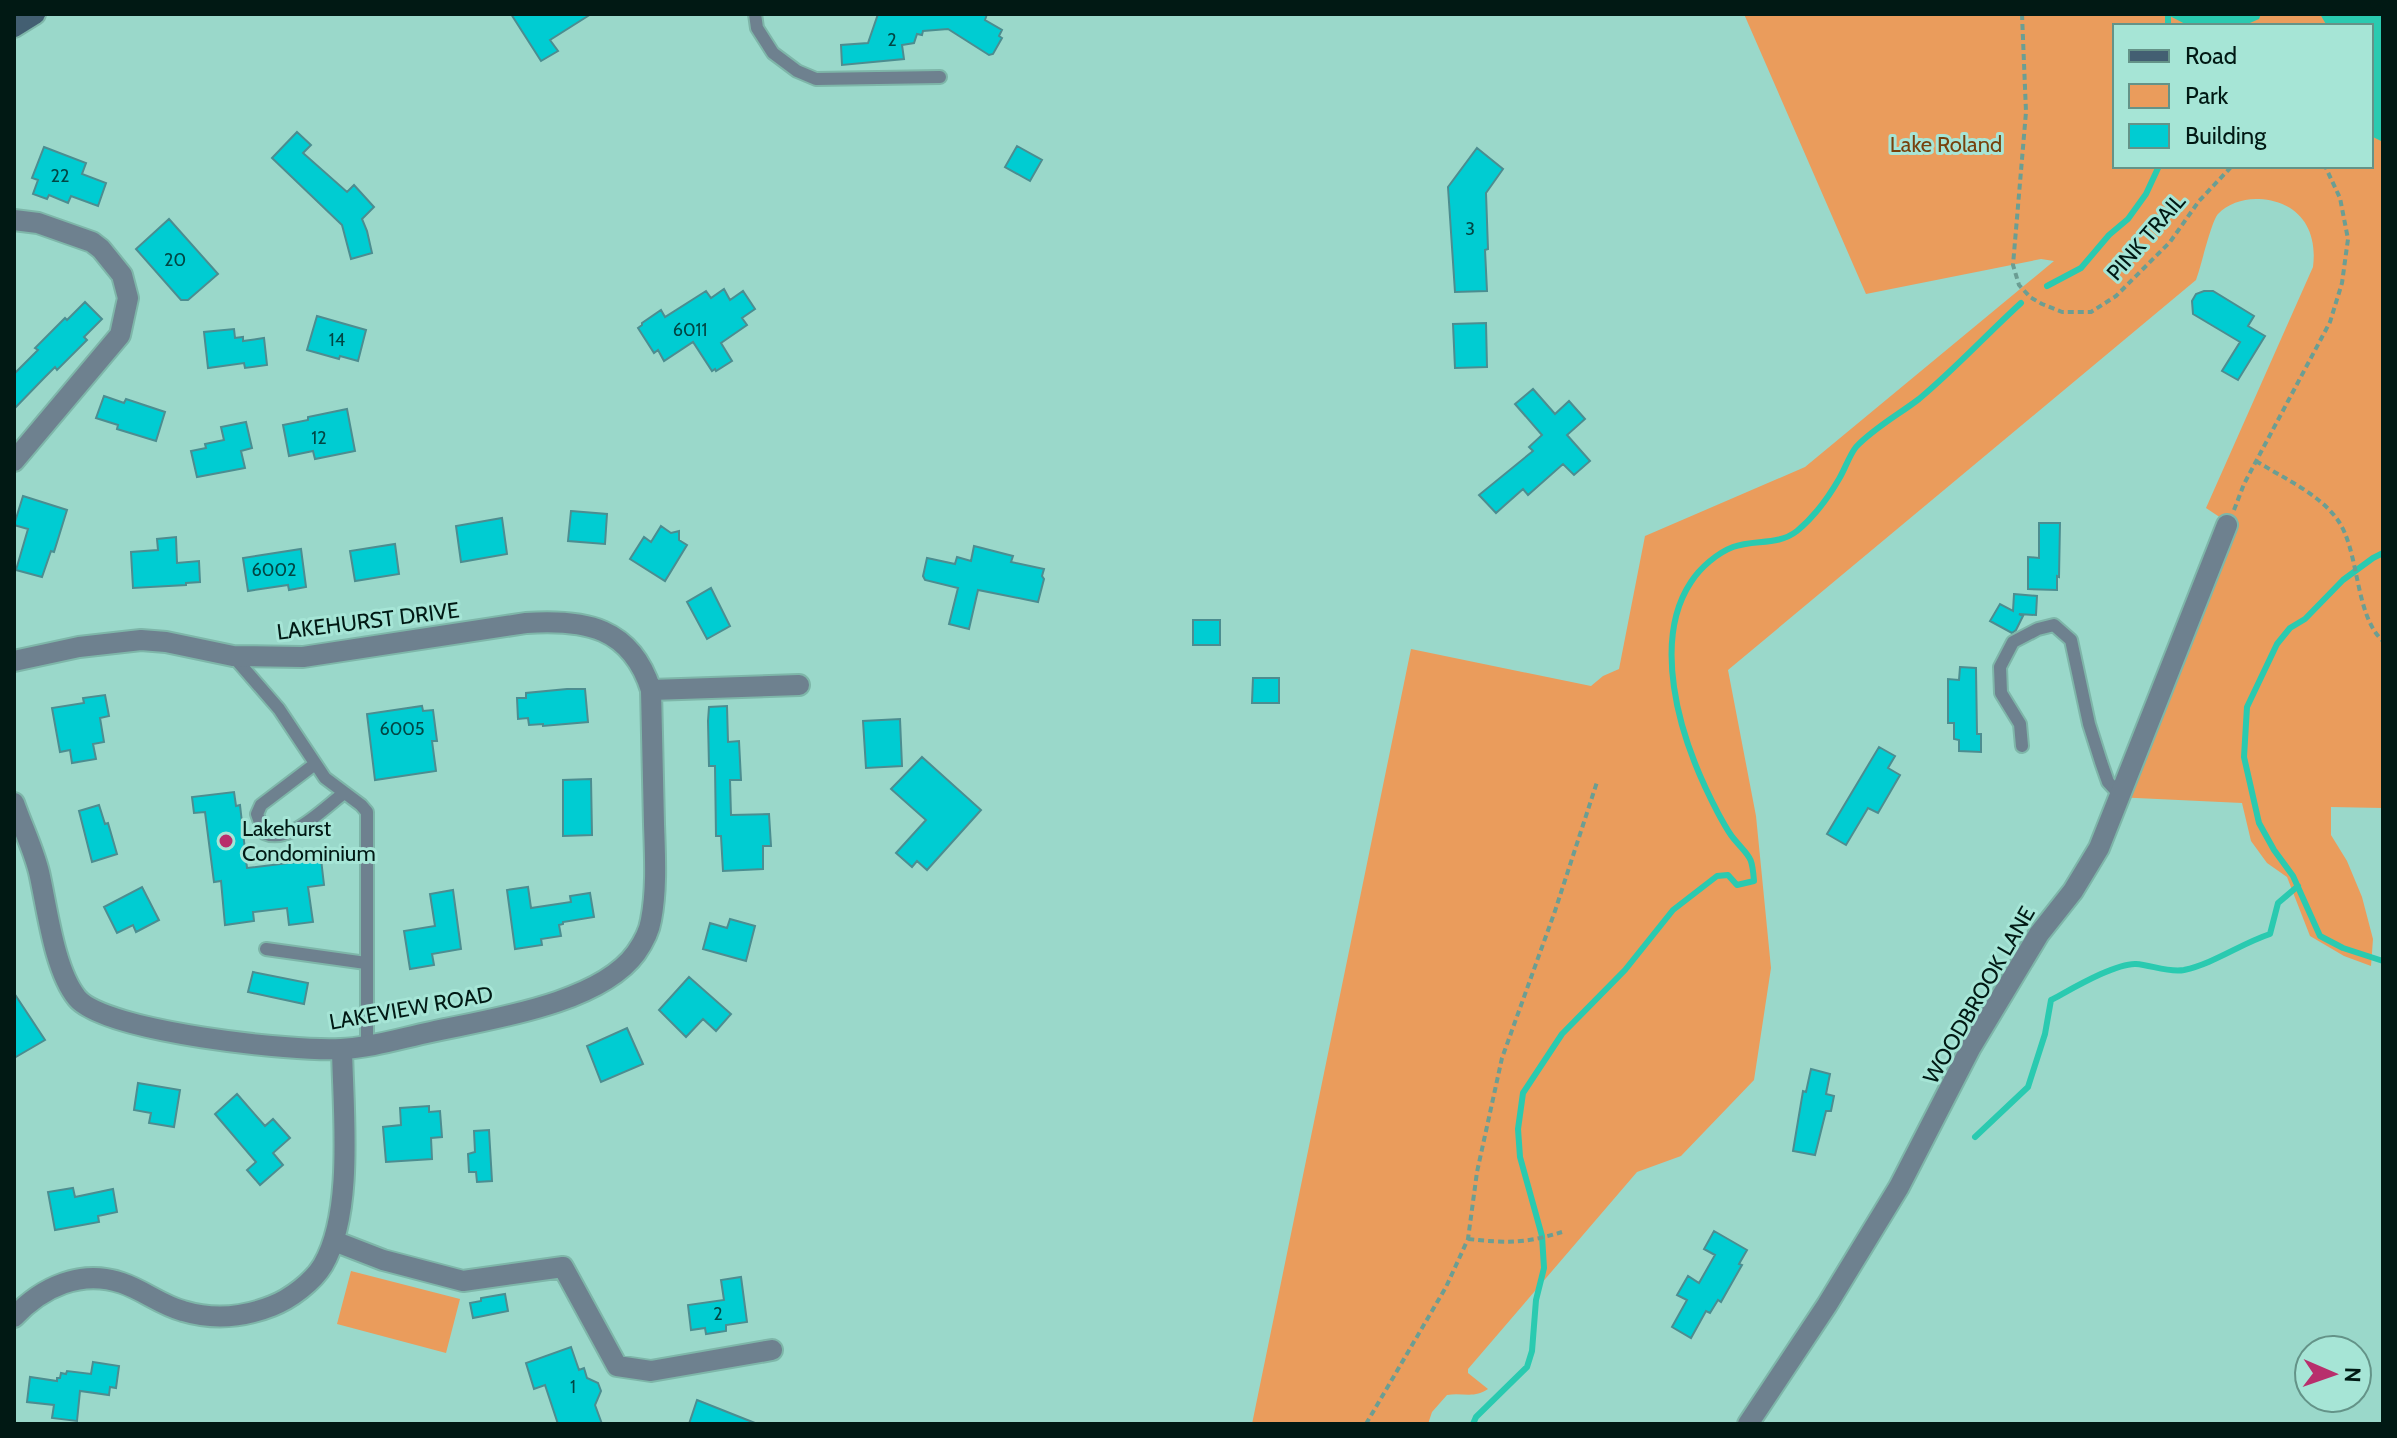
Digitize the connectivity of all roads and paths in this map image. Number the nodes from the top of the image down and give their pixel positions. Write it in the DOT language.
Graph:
graph roads {
  1 [pos="755,14"];
  2 [pos="2022,14"];
  3 [pos="940,77"];
  4 [pos="2230,168"];
  5 [pos="2326,168"];
  6 [pos="14,220"];
  7 [pos="14,461"];
  8 [pos="2256,461"];
  9 [pos="2227,525"];
  10 [pos="2383,641"];
  11 [pos="233,656"];
  12 [pos="14,661"];
  13 [pos="799,685"];
  14 [pos="651,690"];
  15 [pos="2022,746"];
  16 [pos="315,764"];
  17 [pos="1597,782"];
  18 [pos="344,793"];
  19 [pos="2119,794"];
  20 [pos="14,803"];
  21 [pos="266,949"];
  22 [pos="366,963"];
  23 [pos="367,1046"];
  24 [pos="342,1049"];
  25 [pos="1562,1232"];
  26 [pos="1468,1239"];
  27 [pos="334,1241"];
  28 [pos="14,1317"];
  29 [pos="772,1350"];
  30 [pos="1366,1424"];
  31 [pos="1748,1424"];
  1 -- 3 [label="lane"];
  2 -- 4 [label="path, PINK TRAIL"];
  5 -- 8 [label="path"];
  6 -- 7 [label="street"];
  8 -- 9 [label="path"];
  8 -- 10 [label="path"];
  9 -- 19 [label="street, WOODBROOK LANE"];
  11 -- 12 [label="street, LAKEHURST DRIVE"];
  11 -- 14 [label="street, LAKEHURST DRIVE"];
  11 -- 16 [label="lane"];
  13 -- 14 [label="street"];
  14 -- 23 [label="street, LAKEVIEW ROAD"];
  15 -- 19 [label="lane"];
  16 -- 18 [label="lane"];
  16 -- 18 [label="lane"];
  17 -- 26 [label="path"];
  18 -- 22 [label="lane"];
  19 -- 31 [label="street, WOODBROOK LANE"];
  20 -- 24 [label="street, LAKEVIEW ROAD"];
  21 -- 22 [label="lane"];
  22 -- 23 [label="lane"];
  23 -- 24 [label="street, LAKEVIEW ROAD"];
  24 -- 27 [label="street"];
  25 -- 26 [label="path"];
  26 -- 30 [label="path"];
  27 -- 28 [label="street"];
  27 -- 29 [label="street"];
}
